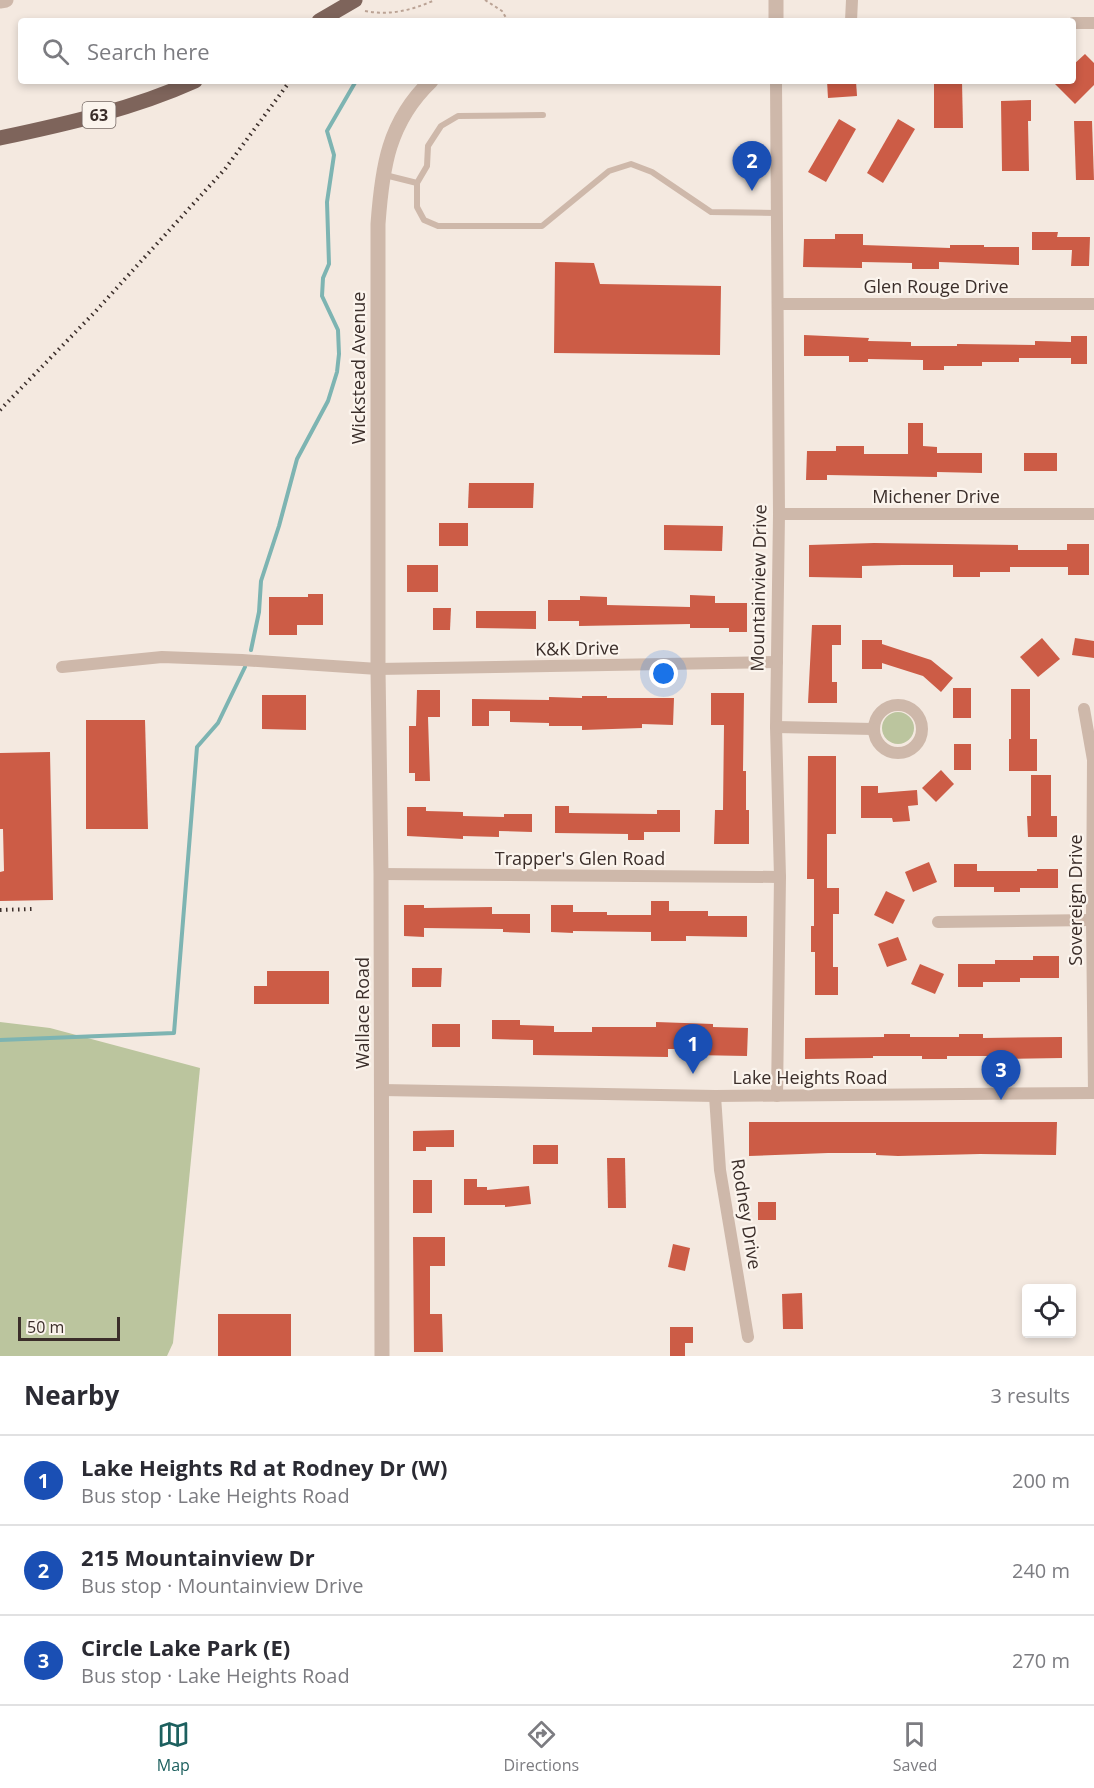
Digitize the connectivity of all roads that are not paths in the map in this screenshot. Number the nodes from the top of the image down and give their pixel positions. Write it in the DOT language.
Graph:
graph roads {
  1 [pos="6,0"];
  2 [pos="776,0"];
  3 [pos="852,0"];
  4 [pos="0,1"];
  5 [pos="357,5"];
  6 [pos="326,18"];
  7 [pos="776,18"];
  8 [pos="850,18"];
  9 [pos="1076,23"];
  10 [pos="1094,23"];
  11 [pos="187,84"];
  12 [pos="427,84"];
  13 [pos="776,84"];
  14 [pos="543,115"];
  15 [pos="0,138"];
  16 [pos="382,175"];
  17 [pos="417,183"];
  18 [pos="776,213"];
  19 [pos="778,304"];
  20 [pos="1094,304"];
  21 [pos="779,514"];
  22 [pos="1094,514"];
  23 [pos="777,662"];
  24 [pos="62,667"];
  25 [pos="378,669"];
  26 [pos="1084,708"];
  27 [pos="776,727"];
  28 [pos="873,729"];
  29 [pos="381,874"];
  30 [pos="780,877"];
  31 [pos="1092,920"];
  32 [pos="938,922"];
  33 [pos="382,1090"];
  34 [pos="1094,1093"];
  35 [pos="715,1096"];
  36 [pos="777,1096"];
  37 [pos="748,1337"];
  38 [pos="382,1356"];
  1 -- 4 [label="street"];
  2 -- 7 [label="street"];
  3 -- 8 [label="street"];
  5 -- 6 [label="main road, bridge"];
  9 -- 10 [label="street"];
  11 -- 15 [label="main road, 63"];
  12 -- 16 [label="street, Wickstead Avenue"];
  13 -- 18 [label="street, Mountainview Drive"];
  14 -- 17 [label="lane"];
  16 -- 17 [label="lane"];
  16 -- 25 [label="street, Wickstead Avenue"];
  17 -- 18 [label="lane"];
  18 -- 19 [label="street, Mountainview Drive"];
  19 -- 20 [label="street, Glen Rouge Drive"];
  19 -- 21 [label="street, Mountainview Drive"];
  21 -- 22 [label="street, Michener Drive"];
  21 -- 23 [label="street, Mountainview Drive"];
  23 -- 25 [label="street, K&K Drive"];
  23 -- 27 [label="street, Mountainview Drive"];
  24 -- 25 [label="street, K&K Drive"];
  25 -- 29 [label="street, Wallace Road"];
  26 -- 31 [label="street, Sovereign Drive"];
  27 -- 28 [label="street"];
  27 -- 30 [label="street, Mountainview Drive"];
  29 -- 30 [label="street, Trapper's Glen Road"];
  29 -- 33 [label="street, Wallace Road"];
  30 -- 36 [label="street, Mountainview Drive"];
  31 -- 32 [label="street"];
  31 -- 34 [label="street, Sovereign Drive"];
  33 -- 35 [label="street, Lake Heights Road"];
  33 -- 38 [label="street, Wallace Road"];
  34 -- 36 [label="street, Lake Heights Road"];
  35 -- 36 [label="street, Lake Heights Road"];
  35 -- 37 [label="street, Rodney Drive"];
}
